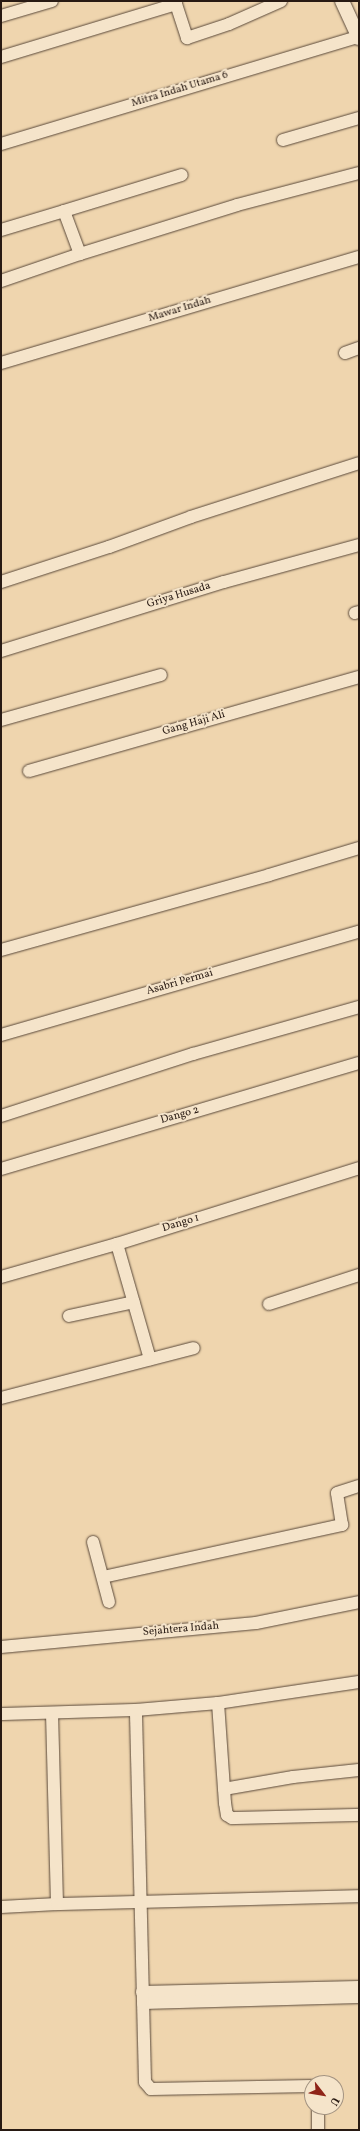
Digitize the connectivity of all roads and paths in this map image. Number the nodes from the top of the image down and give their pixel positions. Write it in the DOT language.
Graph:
graph roads {
  1 [pos="52,1"];
  2 [pos="282,1"];
  3 [pos="342,1"];
  4 [pos="180,2"];
  5 [pos="1,16"];
  6 [pos="359,38"];
  7 [pos="1,57"];
  8 [pos="359,118"];
  9 [pos="283,140"];
  10 [pos="1,144"];
  11 [pos="359,173"];
  12 [pos="182,175"];
  13 [pos="64,211"];
  14 [pos="1,230"];
  15 [pos="80,254"];
  16 [pos="359,256"];
  17 [pos="1,281"];
  18 [pos="359,348"];
  19 [pos="345,353"];
  20 [pos="1,363"];
  21 [pos="359,463"];
  22 [pos="359,545"];
  23 [pos="1,582"];
  24 [pos="1,651"];
  25 [pos="161,675"];
  26 [pos="359,677"];
  27 [pos="1,720"];
  28 [pos="30,771"];
  29 [pos="359,848"];
  30 [pos="359,932"];
  31 [pos="1,950"];
  32 [pos="359,1007"];
  33 [pos="1,1035"];
  34 [pos="359,1063"];
  35 [pos="1,1116"];
  36 [pos="359,1168"];
  37 [pos="1,1169"];
  38 [pos="117,1244"];
  39 [pos="359,1275"];
  40 [pos="1,1277"];
  41 [pos="134,1302"];
  42 [pos="269,1304"];
  43 [pos="69,1316"];
  44 [pos="194,1348"];
  45 [pos="150,1359"];
  46 [pos="1,1398"];
  47 [pos="359,1486"];
  48 [pos="94,1542"];
  49 [pos="103,1577"];
  50 [pos="109,1602"];
  51 [pos="359,1602"];
  52 [pos="1,1647"];
  53 [pos="359,1682"];
  54 [pos="218,1703"];
  55 [pos="136,1710"];
  56 [pos="52,1713"];
  57 [pos="1,1714"];
  58 [pos="359,1770"];
  59 [pos="224,1789"];
  60 [pos="359,1815"];
  61 [pos="359,1896"];
  62 [pos="140,1902"];
  63 [pos="57,1904"];
  64 [pos="1,1907"];
  65 [pos="359,1987"];
  66 [pos="181,1996"];
  67 [pos="143,1997"];
  68 [pos="359,1997"];
  69 [pos="304,2086"];
  70 [pos="318,2115"];
  71 [pos="318,2130"];
  1 -- 5 [label="street"];
  2 -- 4 [label="street"];
  3 -- 6 [label="street"];
  4 -- 7 [label="street"];
  6 -- 10 [label="street, Mitra Indah Utama 6"];
  8 -- 9 [label="street"];
  11 -- 15 [label="street"];
  12 -- 13 [label="street"];
  13 -- 14 [label="street"];
  13 -- 15 [label="street"];
  15 -- 17 [label="street"];
  16 -- 20 [label="street, Mawar Indah"];
  18 -- 19 [label="street"];
  21 -- 23 [label="street"];
  22 -- 24 [label="street, Griya Husada"];
  25 -- 27 [label="street"];
  26 -- 28 [label="street, Gang Haji Ali"];
  29 -- 31 [label="street"];
  30 -- 33 [label="street, Asabri Permai"];
  32 -- 35 [label="street"];
  34 -- 37 [label="street, Dango 2"];
  36 -- 38 [label="street, Dango 1"];
  38 -- 40 [label="street, Dango 1"];
  38 -- 41 [label="street"];
  39 -- 42 [label="street"];
  41 -- 43 [label="street"];
  41 -- 45 [label="street"];
  44 -- 45 [label="street"];
  45 -- 46 [label="street"];
  47 -- 49 [label="street"];
  48 -- 49 [label="street"];
  49 -- 50 [label="street"];
  51 -- 52 [label="street, Sejahtera Indah"];
  53 -- 54 [label="street"];
  54 -- 55 [label="street"];
  54 -- 59 [label="street"];
  55 -- 56 [label="street"];
  55 -- 62 [label="street"];
  56 -- 57 [label="street"];
  56 -- 63 [label="street"];
  58 -- 59 [label="street"];
  59 -- 60 [label="street"];
  61 -- 62 [label="street"];
  62 -- 63 [label="street"];
  62 -- 67 [label="street"];
  63 -- 64 [label="street"];
  65 -- 66 [label="street"];
  66 -- 67 [label="street"];
  66 -- 68 [label="street"];
  67 -- 69 [label="street"];
  70 -- 71 [label="street"];
}
